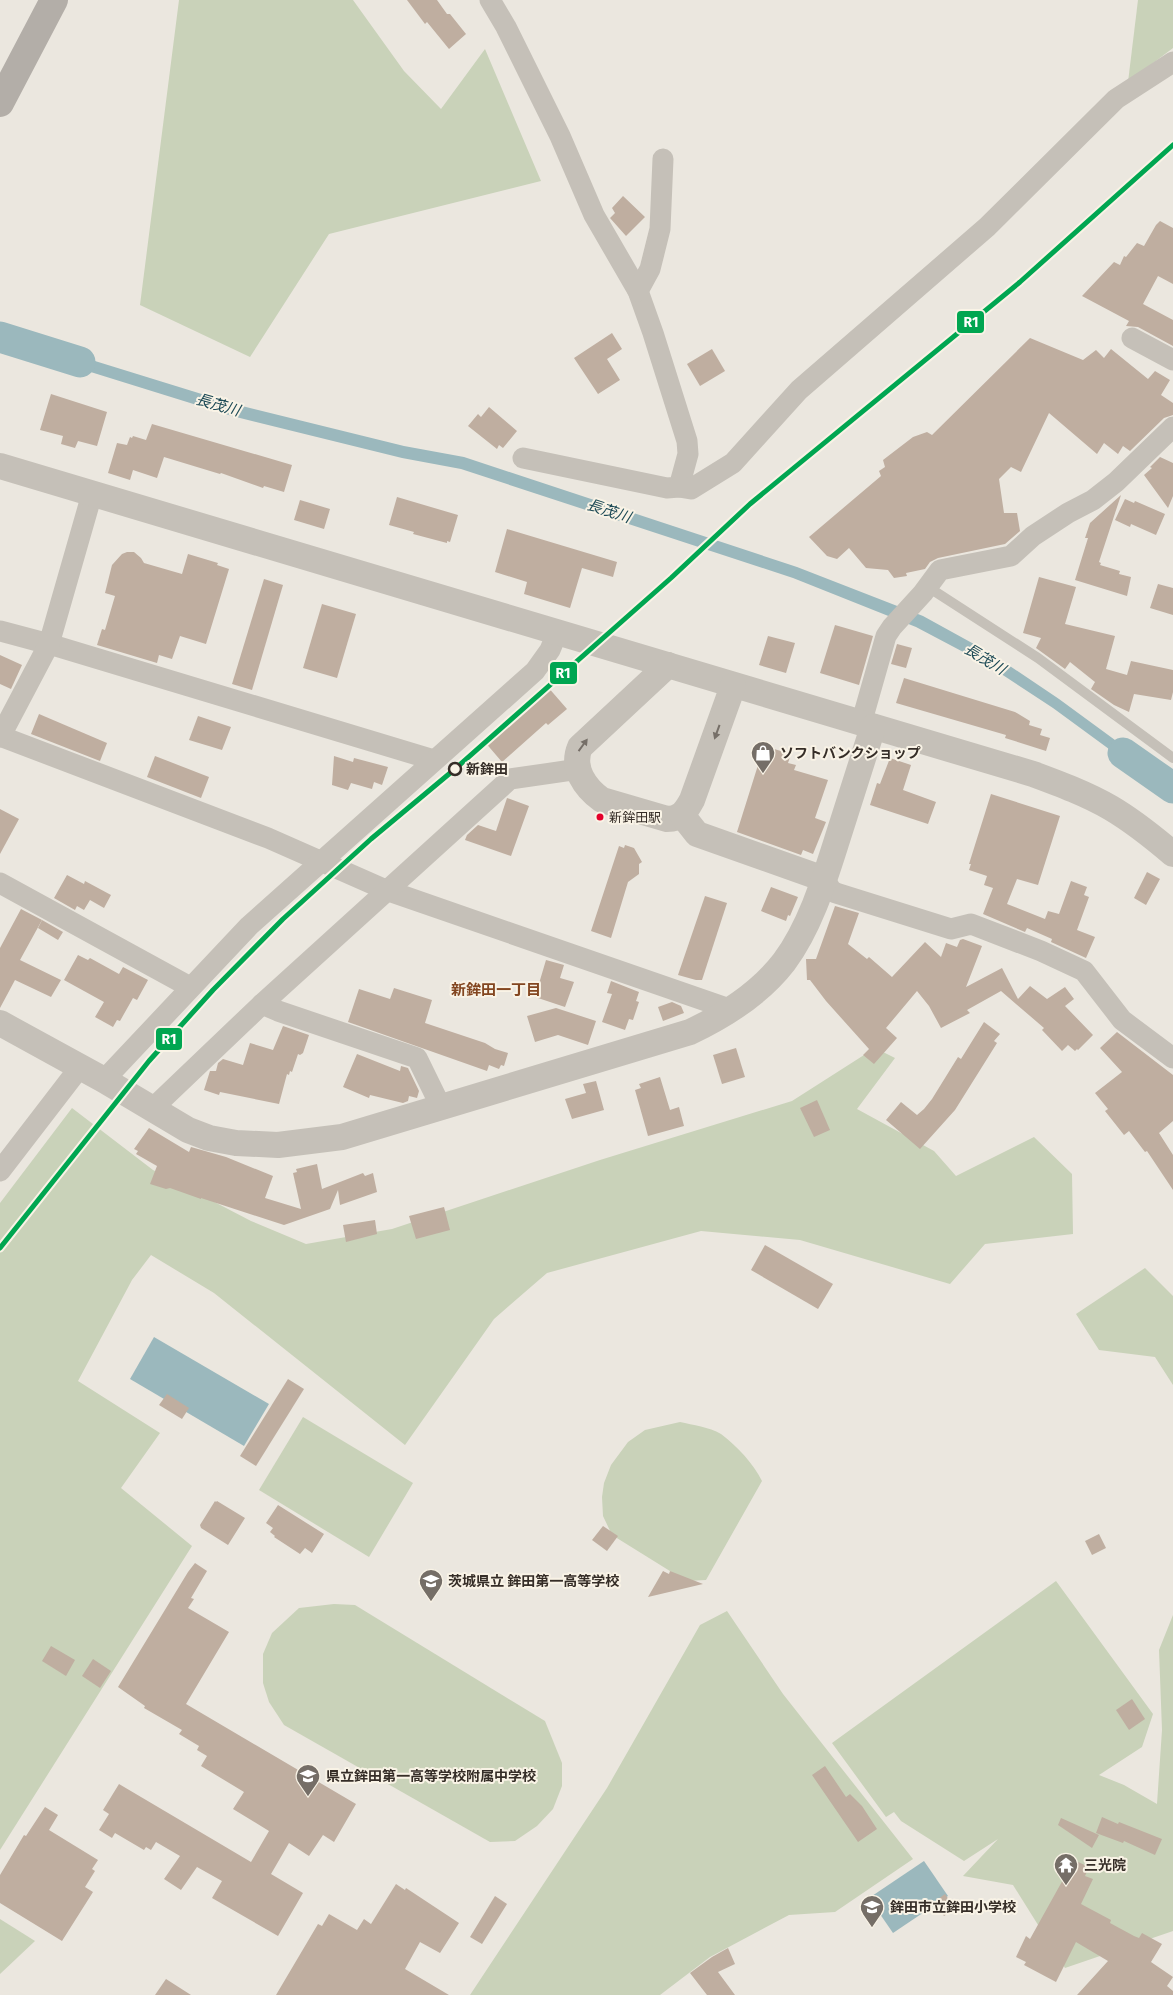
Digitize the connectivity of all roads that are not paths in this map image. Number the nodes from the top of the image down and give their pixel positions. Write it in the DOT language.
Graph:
graph roads {
  1 [pos="54,0"];
  2 [pos="490,0"];
  3 [pos="1173,62"];
  4 [pos="0,103"];
  5 [pos="663,159"];
  6 [pos="638,291"];
  7 [pos="1132,338"];
  8 [pos="1173,360"];
  9 [pos="1173,427"];
  10 [pos="523,458"];
  11 [pos="0,466"];
  12 [pos="679,487"];
  13 [pos="92,494"];
  14 [pos="926,590"];
  15 [pos="0,631"];
  16 [pos="558,633"];
  17 [pos="49,644"];
  18 [pos="668,665"];
  19 [pos="733,686"];
  20 [pos="867,725"];
  21 [pos="0,737"];
  22 [pos="1173,758"];
  23 [pos="434,760"];
  24 [pos="579,769"];
  25 [pos="682,815"];
  26 [pos="1173,854"];
  27 [pos="322,861"];
  28 [pos="824,879"];
  29 [pos="0,883"];
  30 [pos="386,890"];
  31 [pos="190,987"];
  32 [pos="262,1004"];
  33 [pos="732,1010"];
  34 [pos="0,1023"];
  35 [pos="1173,1058"];
  36 [pos="80,1067"];
  37 [pos="104,1080"];
  38 [pos="441,1107"];
  39 [pos="152,1109"];
  40 [pos="0,1171"];
  1 -- 4 [label="main road"];
  2 -- 6 [label="street"];
  3 -- 12 [label="street"];
  5 -- 6 [label="street"];
  6 -- 12 [label="street"];
  7 -- 8 [label="street"];
  9 -- 14 [label="street"];
  10 -- 12 [label="street"];
  11 -- 13 [label="street"];
  13 -- 16 [label="street"];
  13 -- 17 [label="street"];
  14 -- 20 [label="street"];
  14 -- 22 [label="lane"];
  15 -- 17 [label="street"];
  16 -- 18 [label="street"];
  16 -- 23 [label="street"];
  17 -- 21 [label="street"];
  17 -- 23 [label="street"];
  18 -- 19 [label="street"];
  24 -- 18 [label="street, one-way"];
  19 -- 20 [label="street"];
  19 -- 25 [label="street, one-way"];
  20 -- 26 [label="street"];
  20 -- 28 [label="street"];
  21 -- 27 [label="street"];
  23 -- 27 [label="street"];
  24 -- 25 [label="street"];
  24 -- 30 [label="street"];
  25 -- 28 [label="street"];
  27 -- 30 [label="street"];
  27 -- 31 [label="street"];
  28 -- 33 [label="street"];
  28 -- 35 [label="street"];
  29 -- 31 [label="street"];
  30 -- 32 [label="street"];
  30 -- 33 [label="street"];
  31 -- 37 [label="street"];
  32 -- 38 [label="street"];
  32 -- 39 [label="street"];
  33 -- 38 [label="street"];
  34 -- 36 [label="street"];
  36 -- 37 [label="street"];
  36 -- 40 [label="street"];
  37 -- 39 [label="street"];
  38 -- 39 [label="street"];
}
